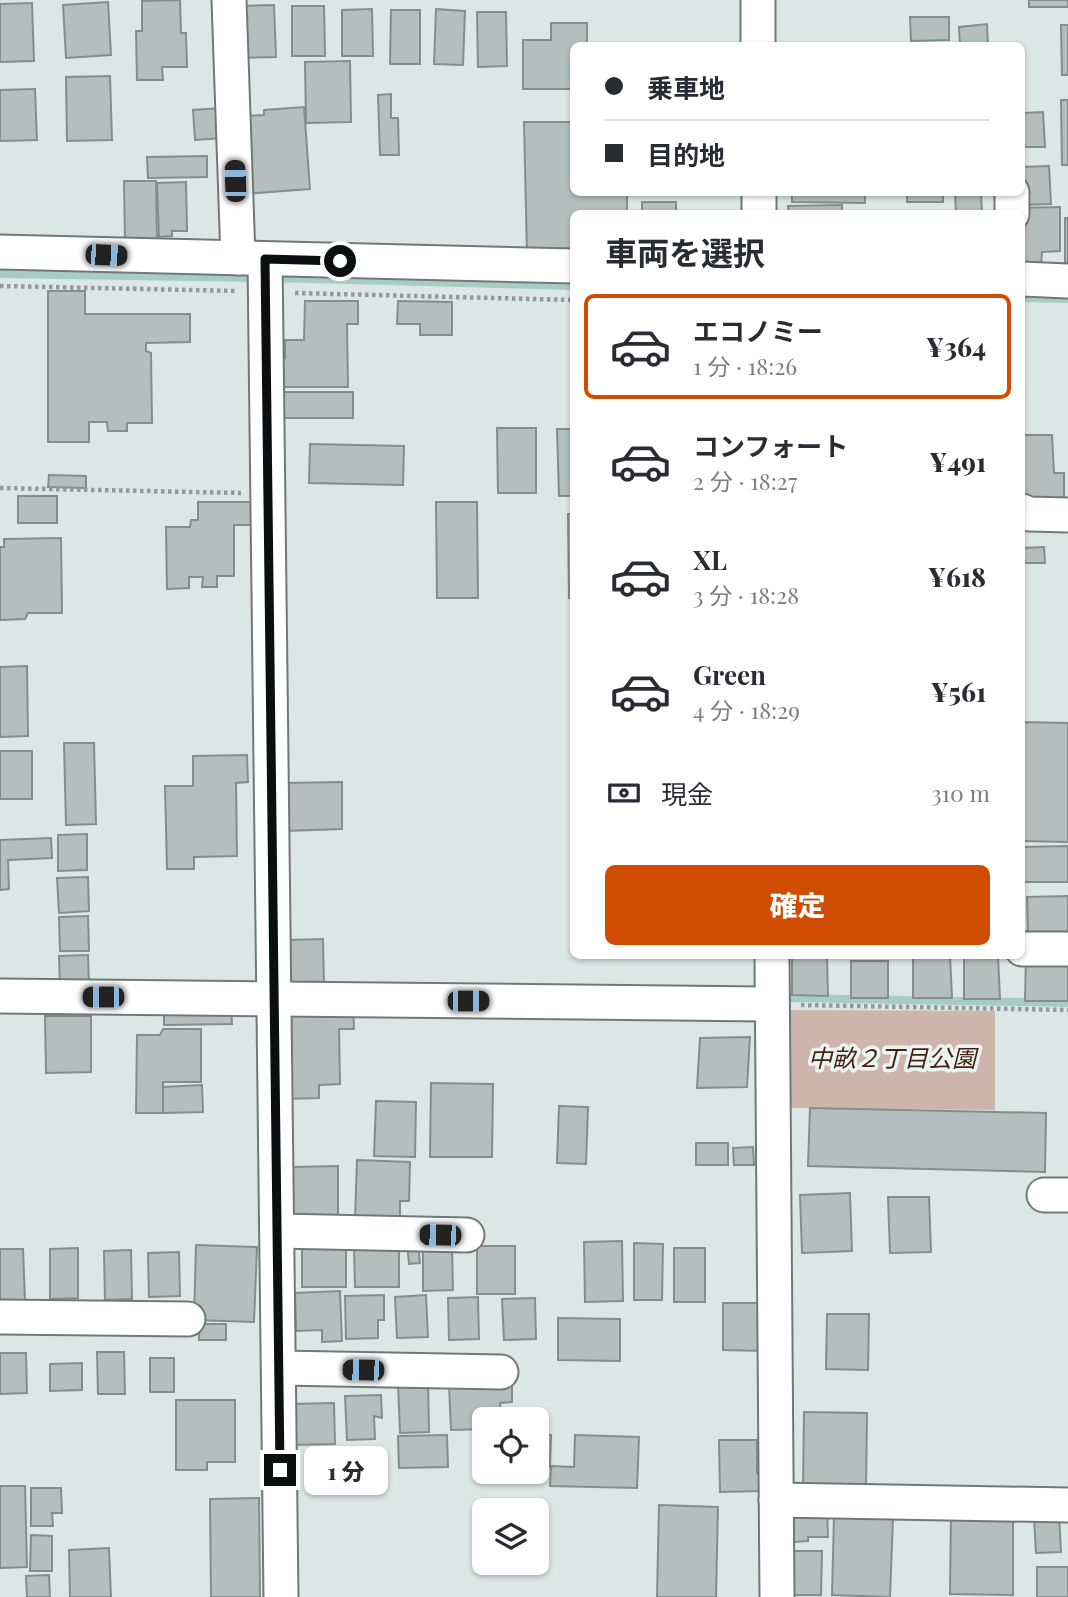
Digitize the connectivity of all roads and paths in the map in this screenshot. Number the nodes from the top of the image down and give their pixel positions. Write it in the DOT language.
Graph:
graph roads {
  1 [pos="229,0"];
  2 [pos="758,0"];
  3 [pos="758,42"];
  4 [pos="0,252"];
  5 [pos="570,266"];
  6 [pos="258,268"];
  7 [pos="1025,279"];
  8 [pos="1068,281"];
  9 [pos="0,488"];
  10 [pos="254,494"];
  11 [pos="1025,512"];
  12 [pos="1068,515"];
  13 [pos="1025,949"];
  14 [pos="1068,949"];
  15 [pos="772,959"];
  16 [pos="0,996"];
  17 [pos="266,999"];
  18 [pos="772,1004"];
  19 [pos="1068,1010"];
  20 [pos="278,1231"];
  21 [pos="467,1235"];
  22 [pos="0,1317"];
  23 [pos="188,1319"];
  24 [pos="280,1368"];
  25 [pos="501,1372"];
  26 [pos="776,1500"];
  27 [pos="1068,1505"];
  28 [pos="281,1597"];
  29 [pos="777,1597"];
  1 -- 6 [label="street"];
  2 -- 3 [label="street"];
  4 -- 6 [label="street"];
  5 -- 6 [label="street"];
  6 -- 17 [label="street"];
  7 -- 8 [label="street"];
  9 -- 10 [label="path"];
  11 -- 12 [label="street"];
  13 -- 14 [label="street"];
  15 -- 18 [label="street"];
  16 -- 17 [label="street"];
  17 -- 18 [label="street"];
  17 -- 20 [label="street"];
  18 -- 19 [label="path"];
  18 -- 26 [label="street"];
  20 -- 21 [label="street"];
  20 -- 24 [label="street"];
  22 -- 23 [label="street"];
  24 -- 25 [label="street"];
  24 -- 28 [label="street"];
  26 -- 27 [label="street"];
  26 -- 29 [label="street"];
}
